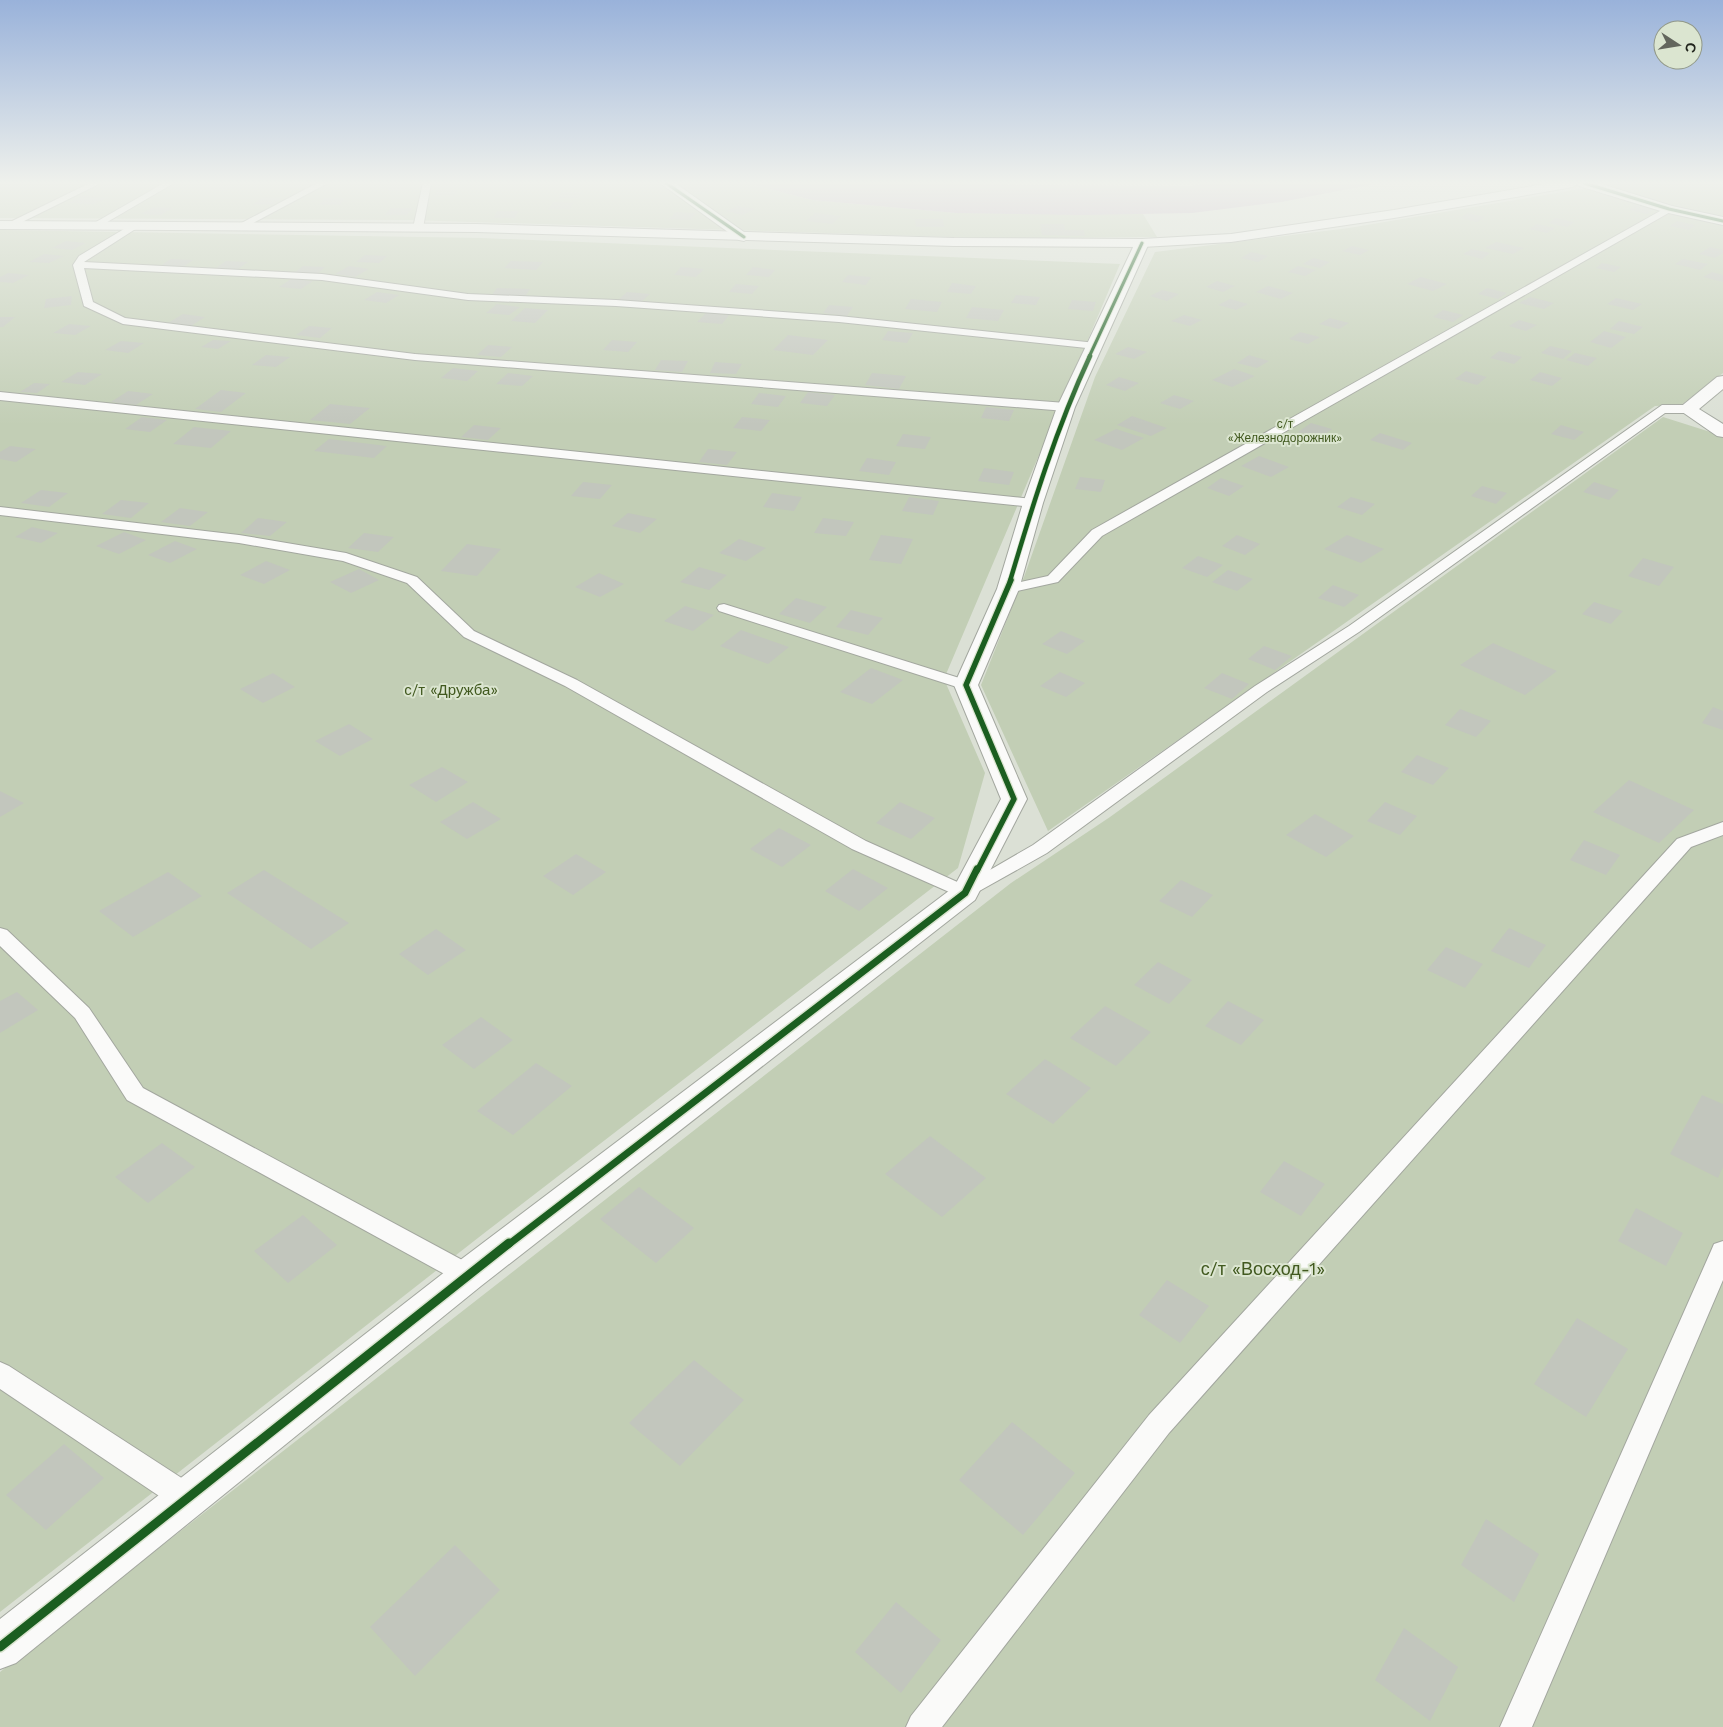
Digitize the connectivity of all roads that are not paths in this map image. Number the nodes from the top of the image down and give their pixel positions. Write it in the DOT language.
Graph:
graph roads {
  1 [pos="1133,264"];
  2 [pos="1572,264"];
  3 [pos="78,265"];
  4 [pos="1096,346"];
  5 [pos="1723,382"];
  6 [pos="0,396"];
  7 [pos="1066,407"];
  8 [pos="1688,409"];
  9 [pos="1723,432"];
  10 [pos="1033,503"];
  11 [pos="0,511"];
  12 [pos="1008,589"];
  13 [pos="724,608"];
  14 [pos="966,685"];
  15 [pos="1723,828"];
  16 [pos="965,893"];
  17 [pos="0,935"];
  18 [pos="1723,1251"];
  19 [pos="468,1275"];
  20 [pos="0,1374"];
  21 [pos="187,1498"];
  22 [pos="0,1647"];
  23 [pos="922,1727"];
  24 [pos="1516,1727"];
  1 -- 4 [label="street"];
  2 -- 12 [label="lane"];
  3 -- 4 [label="lane"];
  3 -- 7 [label="lane"];
  4 -- 7 [label="street"];
  5 -- 8 [label="street"];
  6 -- 10 [label="lane"];
  7 -- 10 [label="street"];
  8 -- 9 [label="street"];
  8 -- 16 [label="lane"];
  10 -- 12 [label="street"];
  11 -- 16 [label="lane"];
  12 -- 14 [label="street"];
  13 -- 14 [label="lane"];
  14 -- 16 [label="street"];
  15 -- 23 [label="lane"];
  16 -- 19 [label="street"];
  17 -- 19 [label="lane"];
  18 -- 24 [label="lane"];
  19 -- 21 [label="street"];
  20 -- 21 [label="lane"];
  21 -- 22 [label="street"];
}
